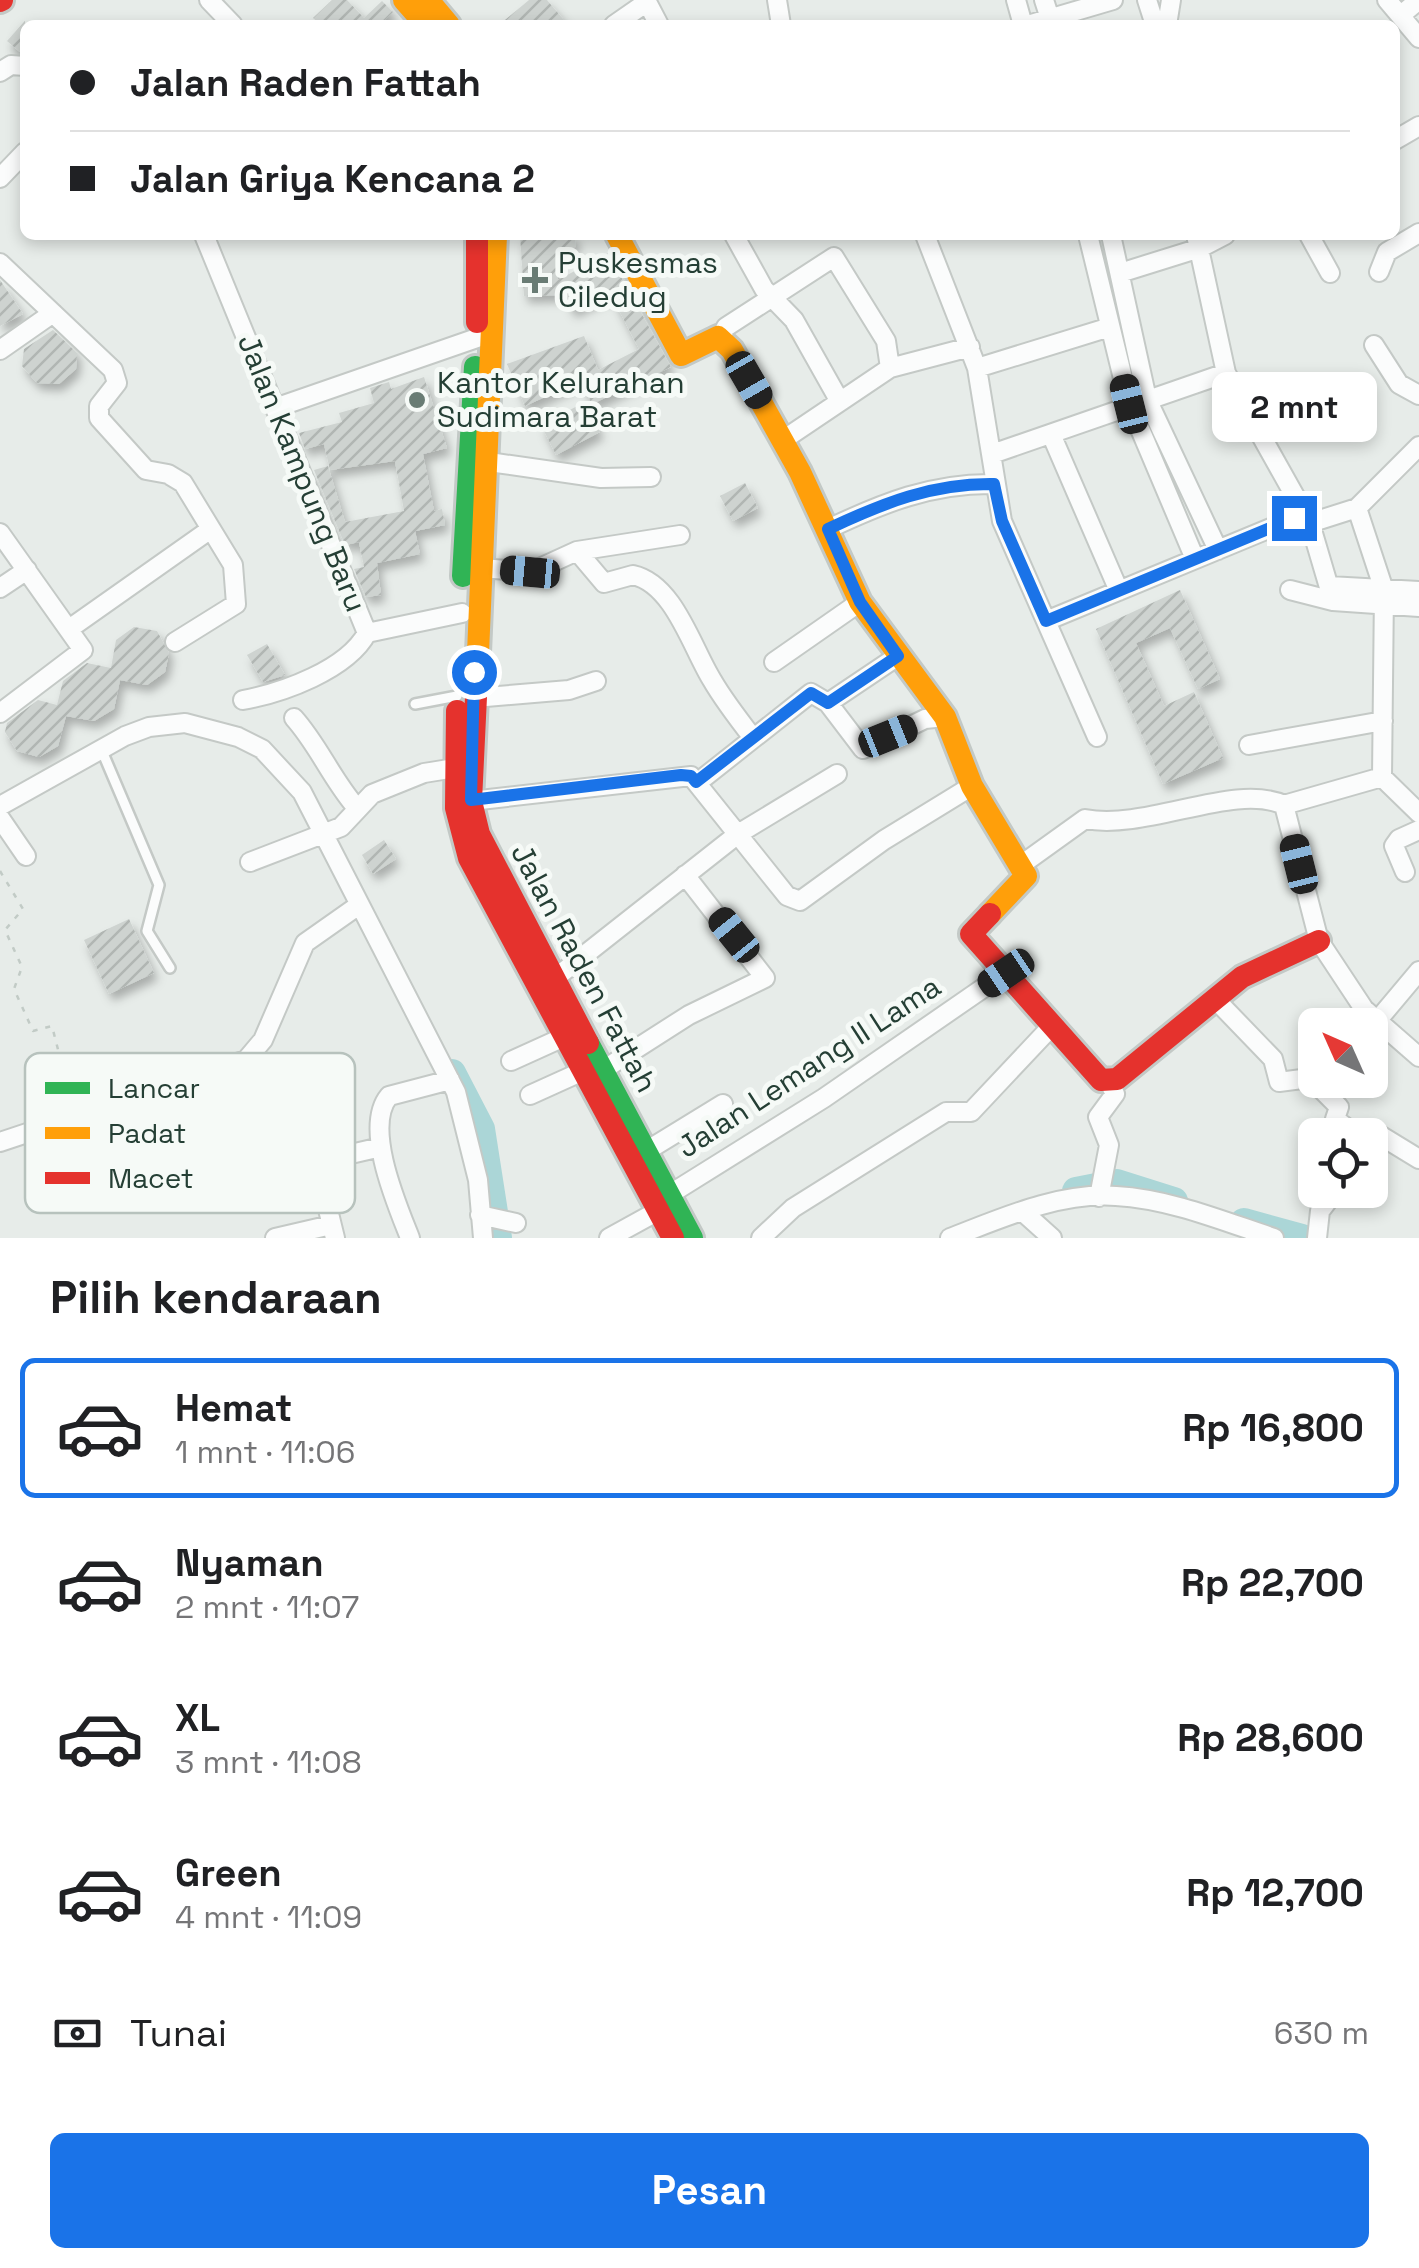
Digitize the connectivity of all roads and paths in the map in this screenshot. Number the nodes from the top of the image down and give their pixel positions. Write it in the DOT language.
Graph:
graph roads {
  1 [pos="209,0"];
  2 [pos="404,0"];
  3 [pos="428,0"];
  4 [pos="1113,0"];
  5 [pos="1387,0"];
  6 [pos="1419,0"];
  7 [pos="646,1"];
  8 [pos="1401,15"];
  9 [pos="228,20"];
  10 [pos="422,20"];
  11 [pos="444,20"];
  12 [pos="621,20"];
  13 [pos="1057,20"];
  14 [pos="1419,38"];
  15 [pos="20,157"];
  16 [pos="0,178"];
  17 [pos="1419,233"];
  18 [pos="206,240"];
  19 [pos="477,240"];
  20 [pos="496,240"];
  21 [pos="620,240"];
  22 [pos="737,240"];
  23 [pos="927,240"];
  24 [pos="1089,240"];
  25 [pos="1113,240"];
  26 [pos="1312,240"];
  27 [pos="1198,242"];
  28 [pos="0,263"];
  29 [pos="1120,272"];
  30 [pos="1380,272"];
  31 [pos="1330,273"];
  32 [pos="776,297"];
  33 [pos="53,313"];
  34 [pos="1110,327"];
  35 [pos="722,337"];
  36 [pos="477,338"];
  37 [pos="1374,345"];
  38 [pos="970,347"];
  39 [pos="0,350"];
  40 [pos="890,368"];
  41 [pos="977,368"];
  42 [pos="1226,373"];
  43 [pos="1419,395"];
  44 [pos="840,400"];
  45 [pos="1138,401"];
  46 [pos="275,408"];
  47 [pos="1051,434"];
  48 [pos="784,440"];
  49 [pos="1419,446"];
  50 [pos="992,454"];
  51 [pos="489,462"];
  52 [pos="651,477"];
  53 [pos="994,484"];
  54 [pos="1357,508"];
  55 [pos="1306,519"];
  56 [pos="828,529"];
  57 [pos="208,531"];
  58 [pos="0,533"];
  59 [pos="680,535"];
  60 [pos="1218,550"];
  61 [pos="578,552"];
  62 [pos="1194,559"];
  63 [pos="481,568"];
  64 [pos="27,570"];
  65 [pos="0,588"];
  66 [pos="1290,590"];
  67 [pos="1119,591"];
  68 [pos="1419,591"];
  69 [pos="1331,593"];
  70 [pos="1384,597"];
  71 [pos="860,602"];
  72 [pos="1419,606"];
  73 [pos="462,613"];
  74 [pos="1046,621"];
  75 [pos="70,629"];
  76 [pos="366,633"];
  77 [pos="175,642"];
  78 [pos="898,656"];
  79 [pos="774,662"];
  80 [pos="596,681"];
  81 [pos="430,688"];
  82 [pos="466,697"];
  83 [pos="243,700"];
  84 [pos="431,701"];
  85 [pos="828,703"];
  86 [pos="415,704"];
  87 [pos="0,713"];
  88 [pos="945,717"];
  89 [pos="294,718"];
  90 [pos="1384,721"];
  91 [pos="1097,737"];
  92 [pos="752,738"];
  93 [pos="1249,745"];
  94 [pos="102,752"];
  95 [pos="455,768"];
  96 [pos="837,774"];
  97 [pos="1382,777"];
  98 [pos="696,782"];
  99 [pos="972,786"];
  100 [pos="471,800"];
  101 [pos="0,806"];
  102 [pos="1284,806"];
  103 [pos="356,807"];
  104 [pos="1419,813"];
  105 [pos="0,818"];
  106 [pos="1419,830"];
  107 [pos="331,832"];
  108 [pos="738,834"];
  109 [pos="26,856"];
  110 [pos="250,862"];
  111 [pos="1021,865"];
  112 [pos="0,871"];
  113 [pos="1405,872"];
  114 [pos="685,875"];
  115 [pos="359,905"];
  116 [pos="1319,940"];
  117 [pos="170,968"];
  118 [pos="1419,971"];
  119 [pos="1006,973"];
  120 [pos="554,978"];
  121 [pos="1217,1001"];
  122 [pos="1365,1008"];
  123 [pos="1388,1009"];
  124 [pos="1051,1027"];
  125 [pos="1388,1030"];
  126 [pos="564,1037"];
  127 [pos="59,1053"];
  128 [pos="252,1053"];
  129 [pos="1419,1057"];
  130 [pos="511,1062"];
  131 [pos="593,1070"];
  132 [pos="450,1080"];
  133 [pos="1298,1080"];
  134 [pos="1109,1082"];
  135 [pos="530,1094"];
  136 [pos="723,1104"];
  137 [pos="25,1134"];
  138 [pos="1388,1140"];
  139 [pos="0,1142"];
  140 [pos="382,1147"];
  141 [pos="648,1150"];
  142 [pos="355,1153"];
  143 [pos="1419,1159"];
  144 [pos="1100,1189"];
  145 [pos="661,1203"];
  146 [pos="1322,1208"];
  147 [pos="1022,1211"];
  148 [pos="486,1215"];
  149 [pos="516,1223"];
  150 [pos="333,1232"];
  151 [pos="1232,1232"];
  152 [pos="275,1238"];
  153 [pos="410,1238"];
  154 [pos="483,1238"];
  155 [pos="609,1238"];
  156 [pos="673,1238"];
  157 [pos="692,1238"];
  158 [pos="761,1238"];
  159 [pos="950,1238"];
  160 [pos="1052,1238"];
  161 [pos="1274,1238"];
  162 [pos="1317,1238"];
  1 -- 9 [label="street"];
  2 -- 10 [label="main road"];
  3 -- 11 [label="main road"];
  4 -- 13 [label="street"];
  5 -- 8 [label="street"];
  6 -- 8 [label="street"];
  7 -- 12 [label="street"];
  8 -- 14 [label="street"];
  15 -- 16 [label="street"];
  17 -- 30 [label="street"];
  18 -- 46 [label="street, Jalan Kampung Baru"];
  19 -- 36 [label="main road, Jalan Raden Fattah"];
  20 -- 51 [label="main road, Jalan Raden Fattah"];
  21 -- 35 [label="main road"];
  22 -- 32 [label="street"];
  23 -- 38 [label="street"];
  24 -- 34 [label="street"];
  25 -- 29 [label="street"];
  26 -- 31 [label="street"];
  27 -- 29 [label="street"];
  27 -- 42 [label="street"];
  28 -- 33 [label="street"];
  29 -- 45 [label="street"];
  32 -- 35 [label="street"];
  32 -- 40 [label="street"];
  32 -- 44 [label="street"];
  33 -- 39 [label="street"];
  33 -- 57 [label="street"];
  34 -- 41 [label="street"];
  34 -- 45 [label="street"];
  35 -- 48 [label="main road"];
  36 -- 46 [label="street"];
  36 -- 73 [label="main road, Jalan Raden Fattah"];
  37 -- 43 [label="street"];
  38 -- 40 [label="street"];
  38 -- 41 [label="street"];
  40 -- 44 [label="street"];
  41 -- 50 [label="street"];
  42 -- 45 [label="street"];
  42 -- 55 [label="street"];
  44 -- 48 [label="street"];
  45 -- 47 [label="street"];
  45 -- 60 [label="street"];
  45 -- 62 [label="street"];
  46 -- 76 [label="street, Jalan Kampung Baru"];
  47 -- 50 [label="street"];
  47 -- 67 [label="street"];
  48 -- 56 [label="main road"];
  49 -- 54 [label="street"];
  50 -- 53 [label="street"];
  51 -- 52 [label="street"];
  51 -- 63 [label="main road, Jalan Raden Fattah"];
  53 -- 56 [label="street"];
  53 -- 74 [label="street"];
  54 -- 55 [label="street"];
  54 -- 70 [label="street"];
  55 -- 60 [label="street"];
  55 -- 69 [label="street"];
  56 -- 71 [label="main road"];
  57 -- 75 [label="street"];
  57 -- 77 [label="street"];
  58 -- 64 [label="street"];
  59 -- 61 [label="street"];
  60 -- 62 [label="street"];
  61 -- 63 [label="street"];
  61 -- 92 [label="street"];
  62 -- 67 [label="street"];
  63 -- 82 [label="main road, Jalan Raden Fattah"];
  64 -- 65 [label="street"];
  64 -- 75 [label="street"];
  66 -- 69 [label="street"];
  67 -- 74 [label="street"];
  68 -- 70 [label="street"];
  69 -- 70 [label="street"];
  70 -- 72 [label="street"];
  70 -- 90 [label="street"];
  71 -- 78 [label="main road"];
  71 -- 79 [label="street"];
  73 -- 76 [label="street"];
  73 -- 82 [label="main road, Jalan Raden Fattah"];
  74 -- 91 [label="street"];
  75 -- 87 [label="street"];
  76 -- 83 [label="street, Jalan Kampung Baru"];
  78 -- 85 [label="street"];
  78 -- 88 [label="main road"];
  80 -- 82 [label="street"];
  81 -- 84 [label="lane"];
  82 -- 84 [label="lane"];
  82 -- 95 [label="main road, Jalan Raden Fattah"];
  82 -- 100 [label="main road, Jalan Raden Fattah"];
  84 -- 86 [label="lane"];
  85 -- 88 [label="street"];
  85 -- 92 [label="street"];
  88 -- 99 [label="main road"];
  89 -- 103 [label="street"];
  90 -- 93 [label="street"];
  90 -- 97 [label="street"];
  92 -- 98 [label="street"];
  94 -- 101 [label="street"];
  94 -- 107 [label="street"];
  94 -- 117 [label="lane"];
  95 -- 103 [label="street"];
  95 -- 126 [label="main road, Jalan Raden Fattah"];
  96 -- 108 [label="street"];
  97 -- 102 [label="street"];
  97 -- 104 [label="street"];
  98 -- 100 [label="street"];
  98 -- 108 [label="street"];
  99 -- 108 [label="street"];
  99 -- 111 [label="main road"];
  100 -- 120 [label="main road, Jalan Raden Fattah"];
  102 -- 111 [label="street"];
  102 -- 116 [label="street"];
  103 -- 107 [label="street"];
  105 -- 109 [label="street"];
  106 -- 113 [label="street"];
  107 -- 110 [label="street"];
  107 -- 115 [label="street"];
  108 -- 114 [label="street"];
  111 -- 119 [label="main road"];
  112 -- 127 [label="path"];
  114 -- 120 [label="street"];
  114 -- 131 [label="street"];
  115 -- 128 [label="street"];
  115 -- 132 [label="street"];
  116 -- 121 [label="main road"];
  116 -- 122 [label="street"];
  118 -- 123 [label="street"];
  119 -- 124 [label="main road"];
  119 -- 145 [label="street, Jalan Lemang II Lama"];
  120 -- 131 [label="main road, Jalan Raden Fattah"];
  121 -- 133 [label="street"];
  121 -- 134 [label="main road"];
  124 -- 134 [label="main road"];
  124 -- 158 [label="street"];
  125 -- 129 [label="street"];
  126 -- 130 [label="street"];
  126 -- 131 [label="main road, Jalan Raden Fattah"];
  131 -- 135 [label="street"];
  131 -- 141 [label="main road, Jalan Raden Fattah"];
  131 -- 145 [label="main road, Jalan Raden Fattah"];
  132 -- 140 [label="street"];
  132 -- 148 [label="street"];
  134 -- 144 [label="street"];
  136 -- 141 [label="street"];
  137 -- 139 [label="street"];
  138 -- 143 [label="street"];
  140 -- 142 [label="street"];
  140 -- 153 [label="street"];
  141 -- 145 [label="main road, Jalan Raden Fattah"];
  144 -- 147 [label="street"];
  144 -- 151 [label="street"];
  145 -- 155 [label="street, Jalan Lemang II Lama"];
  145 -- 156 [label="main road, Jalan Raden Fattah"];
  145 -- 157 [label="main road, Jalan Raden Fattah"];
  146 -- 162 [label="street"];
  147 -- 159 [label="street"];
  147 -- 160 [label="street"];
  148 -- 149 [label="street"];
  148 -- 154 [label="street"];
  150 -- 152 [label="street"];
  151 -- 161 [label="street"];
}
